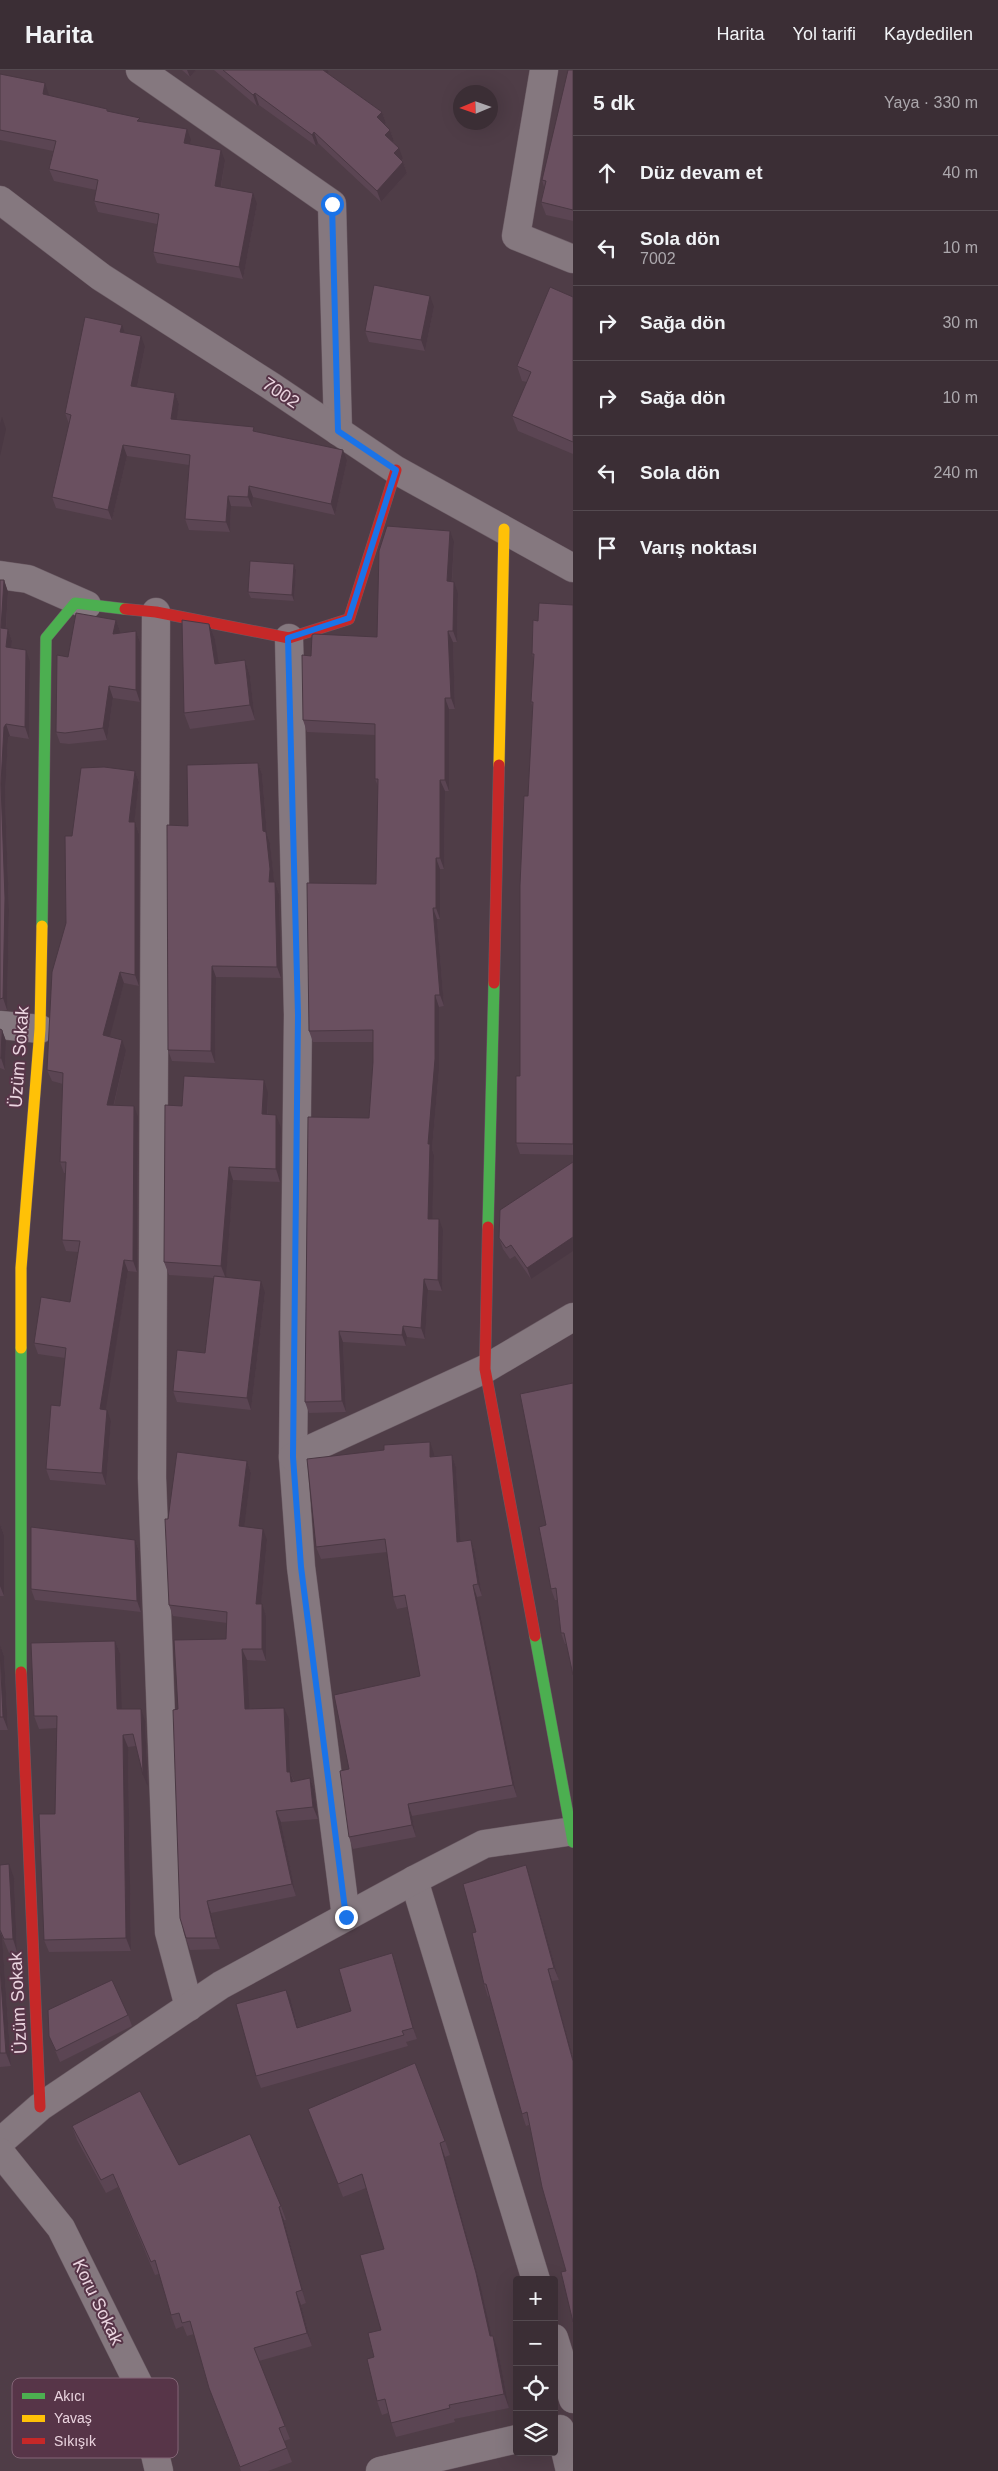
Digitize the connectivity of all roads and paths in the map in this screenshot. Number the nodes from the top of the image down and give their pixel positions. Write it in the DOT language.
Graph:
graph roads {
  1 [pos="140,70"];
  2 [pos="544,70"];
  3 [pos="0,200"];
  4 [pos="573,259"];
  5 [pos="338,431"];
  6 [pos="396,470"];
  7 [pos="504,529"];
  8 [pos="573,568"];
  9 [pos="0,575"];
  10 [pos="87,605"];
  11 [pos="156,612"];
  12 [pos="288,638"];
  13 [pos="0,1025"];
  14 [pos="40,1029"];
  15 [pos="573,1317"];
  16 [pos="485,1369"];
  17 [pos="293,1457"];
  18 [pos="572,1835"];
  19 [pos="414,1880"];
  20 [pos="346,1917"];
  21 [pos="189,2007"];
  22 [pos="40,2107"];
  23 [pos="0,2142"];
  24 [pos="0,2152"];
  25 [pos="535,2276"];
  26 [pos="558,2351"];
  27 [pos="136,2378"];
  28 [pos="573,2399"];
  29 [pos="562,2429"];
  30 [pos="513,2441"];
  31 [pos="155,2458"];
  32 [pos="158,2471"];
  33 [pos="380,2471"];
  34 [pos="570,2471"];
  1 -- 5 [label="street"];
  2 -- 4 [label="street"];
  3 -- 5 [label="street, 7002"];
  5 -- 6 [label="street, 7002"];
  6 -- 7 [label="street, 7002"];
  6 -- 12 [label="street"];
  7 -- 8 [label="street, 7002"];
  7 -- 16 [label="street"];
  9 -- 10 [label="street"];
  10 -- 11 [label="street"];
  10 -- 14 [label="street, Üzüm Sokak"];
  11 -- 12 [label="street"];
  11 -- 21 [label="street"];
  12 -- 17 [label="street"];
  13 -- 14 [label="street"];
  14 -- 22 [label="street, Üzüm Sokak"];
  15 -- 16 [label="street"];
  16 -- 17 [label="street"];
  16 -- 18 [label="street"];
  17 -- 20 [label="street"];
  18 -- 19 [label="street"];
  19 -- 20 [label="street"];
  19 -- 25 [label="street"];
  20 -- 21 [label="street"];
  21 -- 22 [label="street"];
  22 -- 23 [label="street"];
  24 -- 27 [label="street, Koru Sokak"];
  26 -- 28 [label="street"];
  29 -- 34 [label="street"];
  30 -- 33 [label="street"];
  31 -- 32 [label="street, Koru Sokak"];
}
